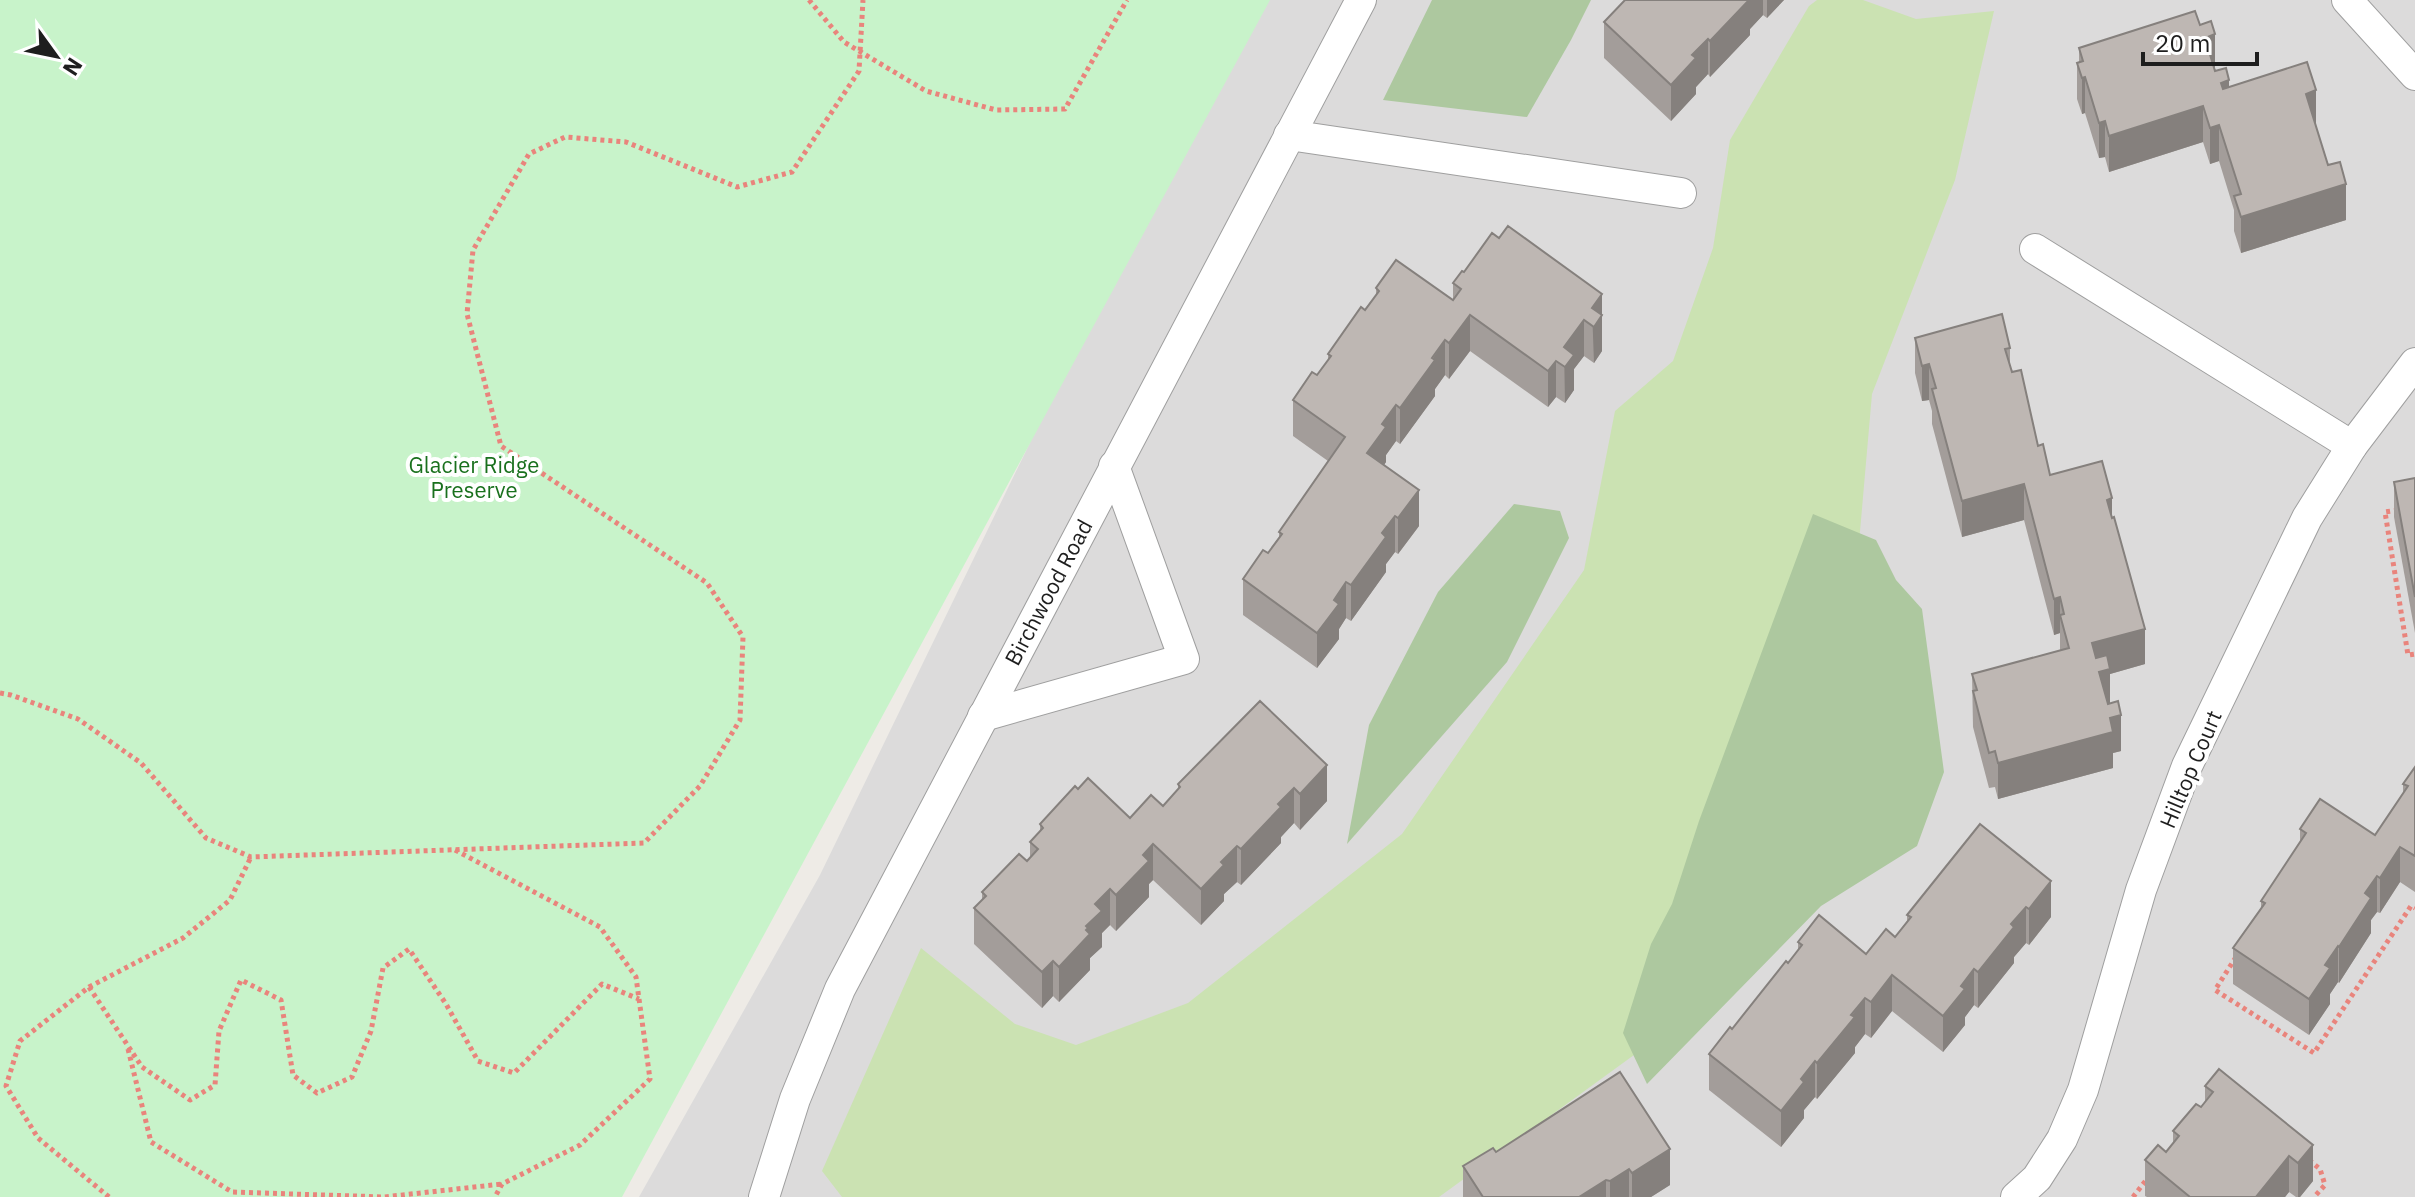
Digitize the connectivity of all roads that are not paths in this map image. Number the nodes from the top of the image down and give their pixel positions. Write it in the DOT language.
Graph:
graph roads {
  1 [pos="1361,0"];
  2 [pos="2347,0"];
  3 [pos="2415,75"];
  4 [pos="1289,135"];
  5 [pos="1681,193"];
  6 [pos="2035,249"];
  7 [pos="2415,363"];
  8 [pos="2352,446"];
  9 [pos="1114,466"];
  10 [pos="983,716"];
  11 [pos="764,1197"];
  12 [pos="2016,1197"];
  1 -- 4 [label="street, Birchwood Road"];
  2 -- 3 [label="street"];
  4 -- 5 [label="street"];
  4 -- 9 [label="street, Birchwood Road"];
  6 -- 8 [label="street"];
  7 -- 8 [label="street, Hilltop Court"];
  8 -- 12 [label="street, Hilltop Court"];
  9 -- 10 [label="street, Birchwood Road"];
  9 -- 10 [label="street"];
  10 -- 11 [label="street, Birchwood Road"];
}
